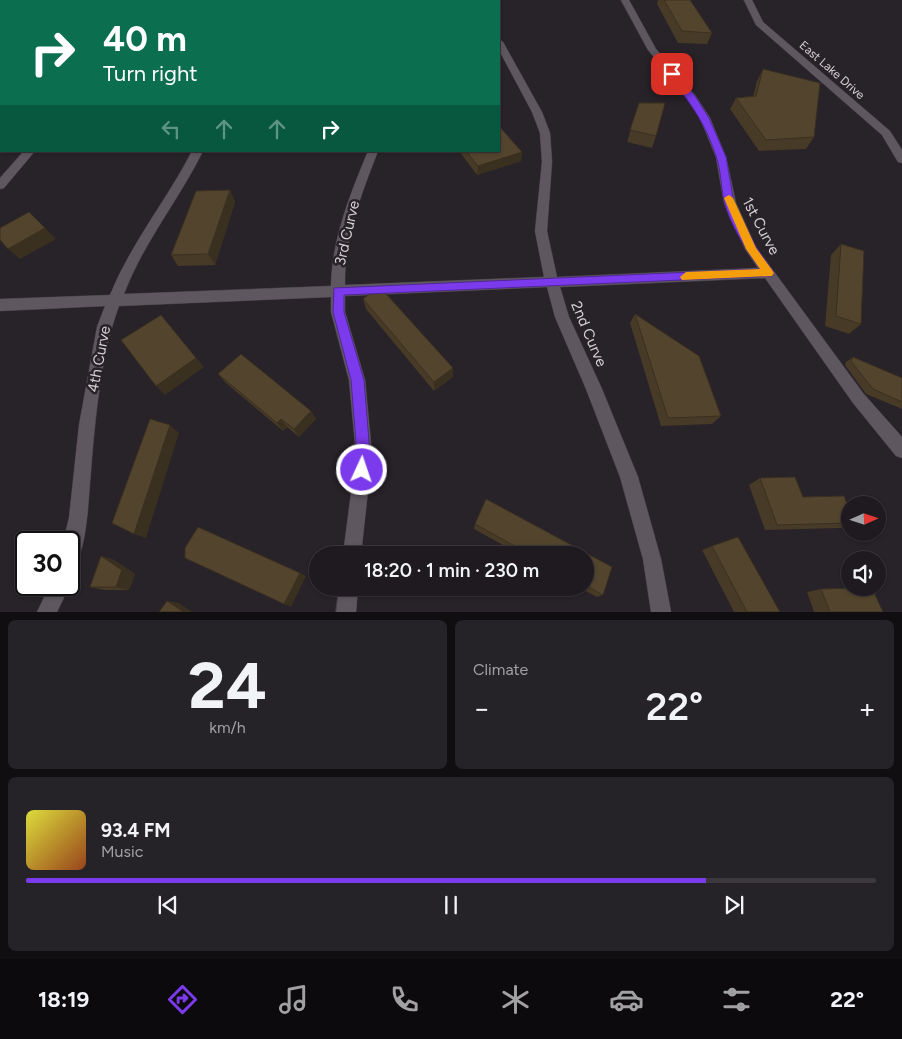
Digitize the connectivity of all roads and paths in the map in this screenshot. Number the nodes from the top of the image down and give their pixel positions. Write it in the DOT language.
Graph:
graph roads {
  1 [pos="625,0"];
  2 [pos="748,0"];
  3 [pos="500,44"];
  4 [pos="29,152"];
  5 [pos="197,152"];
  6 [pos="373,152"];
  7 [pos="902,159"];
  8 [pos="0,185"];
  9 [pos="768,273"];
  10 [pos="552,282"];
  11 [pos="338,291"];
  12 [pos="114,300"];
  13 [pos="0,305"];
  14 [pos="902,450"];
  15 [pos="75,531"];
  16 [pos="353,546"];
  17 [pos="55,596"];
  18 [pos="348,596"];
  19 [pos="47,612"];
  20 [pos="346,612"];
  21 [pos="661,612"];
  1 -- 9 [label="street, 1st Curve"];
  2 -- 7 [label="street, East Lake Drive"];
  3 -- 10 [label="street, 2nd Curve"];
  4 -- 8 [label="street"];
  5 -- 12 [label="street, 4th Curve"];
  6 -- 11 [label="street, 3rd Curve"];
  9 -- 10 [label="street"];
  9 -- 14 [label="street, 1st Curve"];
  10 -- 11 [label="street"];
  10 -- 21 [label="street, 2nd Curve"];
  11 -- 12 [label="street"];
  11 -- 16 [label="street, 3rd Curve"];
  12 -- 13 [label="street"];
  12 -- 15 [label="street, 4th Curve"];
  17 -- 19 [label="street"];
  18 -- 20 [label="street"];
}
